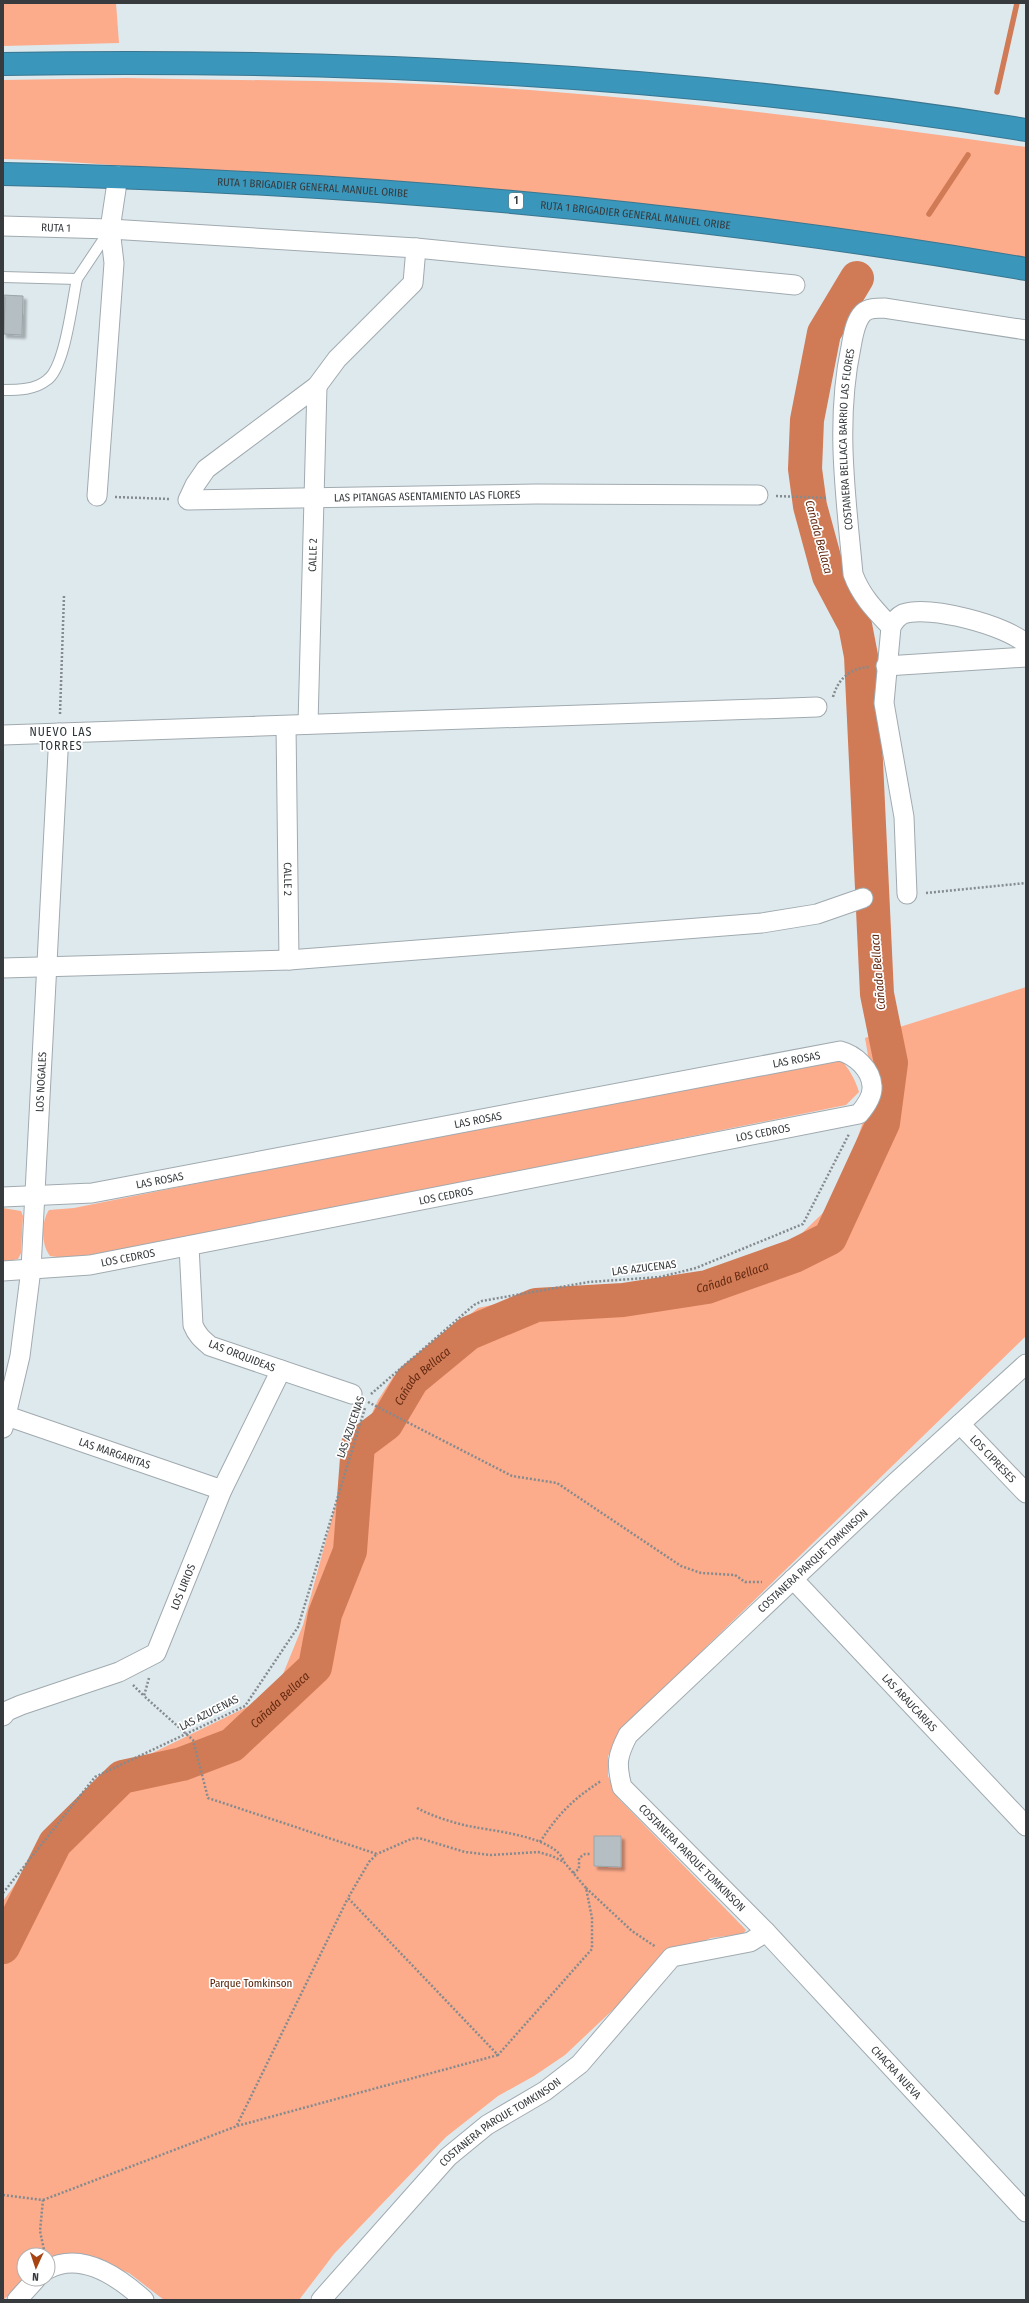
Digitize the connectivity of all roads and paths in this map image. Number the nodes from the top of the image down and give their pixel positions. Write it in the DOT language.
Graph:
graph roads {
  1 [pos="3,64"];
  2 [pos="1026,130"];
  3 [pos="3,174"];
  4 [pos="118,176"];
  5 [pos="3,226"];
  6 [pos="110,229"];
  7 [pos="416,248"];
  8 [pos="1026,269"];
  9 [pos="3,277"];
  10 [pos="77,279"];
  11 [pos="795,285"];
  12 [pos="1026,330"];
  13 [pos="317,386"];
  14 [pos="3,390"];
  15 [pos="97,496"];
  16 [pos="767,496"];
  17 [pos="817,498"];
  18 [pos="314,499"];
  19 [pos="188,500"];
  20 [pos="64,596"];
  21 [pos="891,627"];
  22 [pos="1026,644"];
  23 [pos="1026,657"];
  24 [pos="886,666"];
  25 [pos="859,667"];
  26 [pos="817,707"];
  27 [pos="308,724"];
  28 [pos="286,726"];
  29 [pos="59,733"];
  30 [pos="3,735"];
  31 [pos="1026,882"];
  32 [pos="907,894"];
  33 [pos="863,898"];
  34 [pos="289,960"];
  35 [pos="48,967"];
  36 [pos="3,968"];
  37 [pos="859,1114"];
  38 [pos="34,1196"];
  39 [pos="3,1197"];
  40 [pos="189,1246"];
  41 [pos="31,1269"];
  42 [pos="3,1271"];
  43 [pos="1026,1364"];
  44 [pos="281,1370"];
  45 [pos="360,1398"];
  46 [pos="5,1422"];
  47 [pos="960,1424"];
  48 [pos="222,1490"];
  49 [pos="1026,1493"];
  50 [pos="793,1580"];
  51 [pos="156,1653"];
  52 [pos="3,1716"];
  53 [pos="186,1734"];
  54 [pos="618,1770"];
  55 [pos="417,1808"];
  56 [pos="1026,1826"];
  57 [pos="540,1842"];
  58 [pos="377,1854"];
  59 [pos="591,1854"];
  60 [pos="564,1862"];
  61 [pos="573,1873"];
  62 [pos="586,1888"];
  63 [pos="3,1893"];
  64 [pos="348,1898"];
  65 [pos="766,1932"];
  66 [pos="672,1957"];
  67 [pos="498,2054"];
  68 [pos="237,2126"];
  69 [pos="3,2196"];
  70 [pos="43,2200"];
  71 [pos="1026,2212"];
  72 [pos="45,2247"];
  73 [pos="56,2267"];
  74 [pos="29,2287"];
  75 [pos="17,2300"];
  76 [pos="144,2300"];
  77 [pos="321,2300"];
  1 -- 2 [label="highway"];
  3 -- 4 [label="highway, RUTA 1 BRIGADIER GENERAL MANUEL ORIBE / 1"];
  4 -- 6 [label="street"];
  4 -- 8 [label="highway, RUTA 1 BRIGADIER GENERAL MANUEL ORIBE / 1"];
  5 -- 6 [label="street, RUTA 1"];
  6 -- 7 [label="street"];
  6 -- 10 [label="lane"];
  6 -- 15 [label="street"];
  7 -- 11 [label="street"];
  7 -- 13 [label="street"];
  9 -- 10 [label="lane"];
  10 -- 14 [label="lane"];
  12 -- 21 [label="street, COSTANERA BELLACA BARRIO LAS FLORES"];
  13 -- 18 [label="street, CALLE 2"];
  13 -- 19 [label="street"];
  15 -- 19 [label="path"];
  16 -- 17 [label="path"];
  16 -- 18 [label="street, LAS PITANGAS ASENTAMIENTO LAS FLORES"];
  18 -- 19 [label="street, LAS PITANGAS ASENTAMIENTO LAS FLORES"];
  18 -- 27 [label="street, CALLE 2"];
  20 -- 29 [label="path"];
  21 -- 22 [label="street"];
  21 -- 24 [label="street"];
  23 -- 24 [label="street"];
  24 -- 32 [label="street"];
  25 -- 26 [label="path"];
  26 -- 27 [label="street"];
  27 -- 28 [label="street"];
  28 -- 29 [label="street"];
  28 -- 34 [label="street, CALLE 2"];
  29 -- 30 [label="street"];
  29 -- 35 [label="street, LOS NOGALES"];
  31 -- 32 [label="path"];
  33 -- 34 [label="street"];
  34 -- 35 [label="street"];
  35 -- 36 [label="street"];
  35 -- 38 [label="street, LOS NOGALES"];
  37 -- 38 [label="street, LAS ROSAS"];
  37 -- 40 [label="street, LOS CEDROS"];
  37 -- 45 [label="path, LAS AZUCENAS"];
  38 -- 39 [label="street"];
  38 -- 41 [label="street, LOS NOGALES"];
  40 -- 41 [label="street, LOS CEDROS"];
  40 -- 44 [label="street, LAS ORQUIDEAS"];
  41 -- 42 [label="street, LOS CEDROS"];
  41 -- 46 [label="street, LOS NOGALES"];
  43 -- 47 [label="street, COSTANERA PARQUE TOMKINSON"];
  44 -- 45 [label="street, LAS ORQUIDEAS"];
  44 -- 48 [label="street, LOS LIRIOS"];
  45 -- 50 [label="path"];
  45 -- 53 [label="path, LAS AZUCENAS"];
  46 -- 48 [label="street, LAS MARGARITAS"];
  47 -- 49 [label="street, LOS CIPRESES"];
  47 -- 50 [label="street, COSTANERA PARQUE TOMKINSON"];
  48 -- 51 [label="street, LOS LIRIOS"];
  50 -- 54 [label="street, COSTANERA PARQUE TOMKINSON"];
  50 -- 56 [label="street, LAS ARAUCARIAS"];
  51 -- 52 [label="street"];
  51 -- 53 [label="path"];
  53 -- 58 [label="path"];
  53 -- 63 [label="path, LAS AZUCENAS"];
  54 -- 57 [label="path"];
  54 -- 65 [label="street, COSTANERA PARQUE TOMKINSON"];
  55 -- 57 [label="path"];
  57 -- 60 [label="path"];
  58 -- 60 [label="path"];
  58 -- 64 [label="path"];
  59 -- 61 [label="path"];
  60 -- 61 [label="path"];
  61 -- 62 [label="path"];
  62 -- 66 [label="path"];
  62 -- 67 [label="path"];
  64 -- 67 [label="path"];
  64 -- 68 [label="path"];
  65 -- 66 [label="street"];
  65 -- 71 [label="street, CHACRA NUEVA"];
  66 -- 77 [label="street, COSTANERA PARQUE TOMKINSON"];
  67 -- 68 [label="path"];
  68 -- 70 [label="path"];
  69 -- 70 [label="path"];
  70 -- 72 [label="path"];
  73 -- 76 [label="street"];
  74 -- 75 [label="street"];
}
